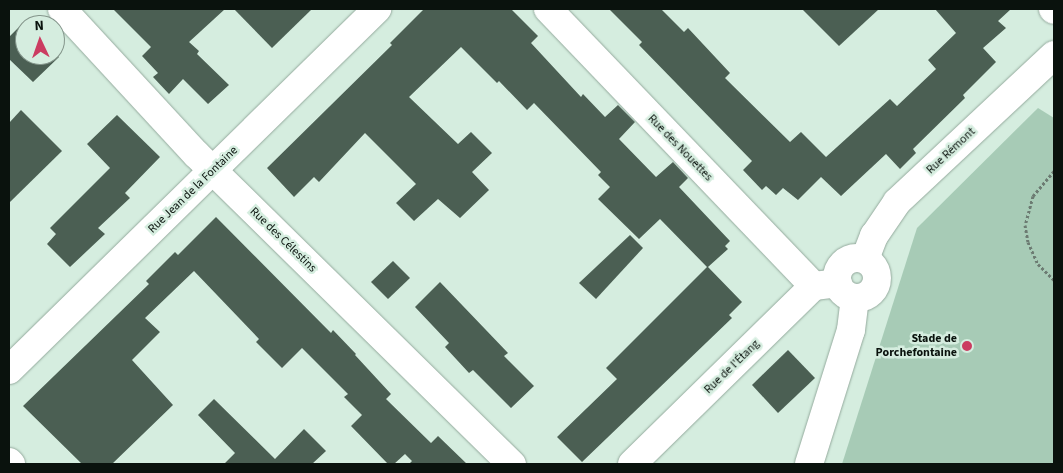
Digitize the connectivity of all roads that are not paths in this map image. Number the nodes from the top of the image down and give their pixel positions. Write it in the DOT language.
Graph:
graph roads {
  1 [pos="62,9"];
  2 [pos="377,9"];
  3 [pos="548,9"];
  4 [pos="1054,55"];
  5 [pos="213,171"];
  6 [pos="835,289"];
  7 [pos="9,370"];
  8 [pos="512,464"];
  9 [pos="632,464"];
  10 [pos="810,464"];
  1 -- 5 [label="street, Rue des Célestins"];
  2 -- 5 [label="street, Rue Jean de la Fontaine"];
  3 -- 6 [label="street, Rue des Nouettes"];
  4 -- 6 [label="street, Rue Rémont"];
  5 -- 7 [label="street, Rue Jean de la Fontaine"];
  5 -- 8 [label="street, Rue des Célestins"];
  6 -- 9 [label="street, Rue de l'Étang"];
  6 -- 10 [label="street"];
}
